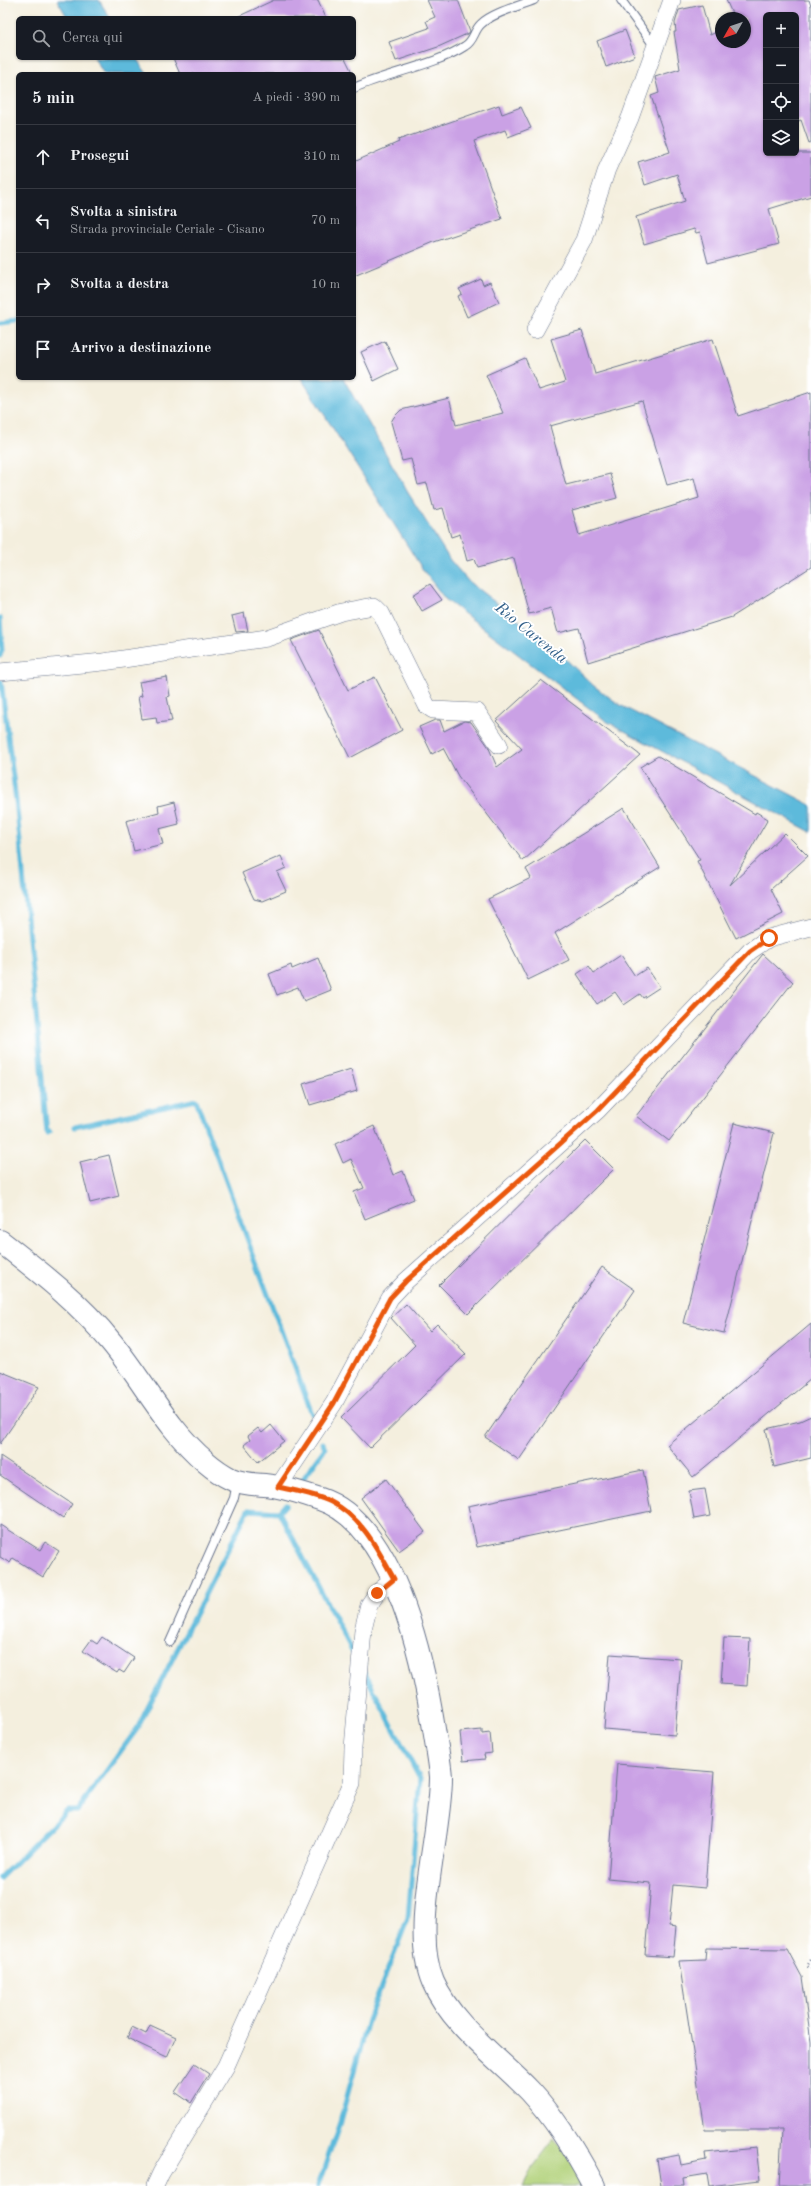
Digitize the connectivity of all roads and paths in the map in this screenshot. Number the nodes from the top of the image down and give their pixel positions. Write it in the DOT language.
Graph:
graph roads {
  1 [pos="534,0"];
  2 [pos="621,0"];
  3 [pos="672,0"];
  4 [pos="655,48"];
  5 [pos="356,87"];
  6 [pos="535,330"];
  7 [pos="0,672"];
  8 [pos="499,745"];
  9 [pos="811,927"];
  10 [pos="0,1241"];
  11 [pos="238,1481"];
  12 [pos="278,1487"];
  13 [pos="394,1579"];
  14 [pos="170,1642"];
  15 [pos="811,1960"];
  16 [pos="811,1969"];
  17 [pos="155,2186"];
  18 [pos="594,2186"];
  1 -- 5 [label="lane"];
  2 -- 4 [label="lane"];
  3 -- 4 [label="street"];
  4 -- 6 [label="street"];
  7 -- 8 [label="street"];
  9 -- 12 [label="street"];
  10 -- 11 [label="main road"];
  11 -- 12 [label="main road"];
  11 -- 14 [label="lane"];
  12 -- 13 [label="main road"];
  13 -- 17 [label="street"];
  13 -- 18 [label="main road"];
  15 -- 16 [label="path"];
}
